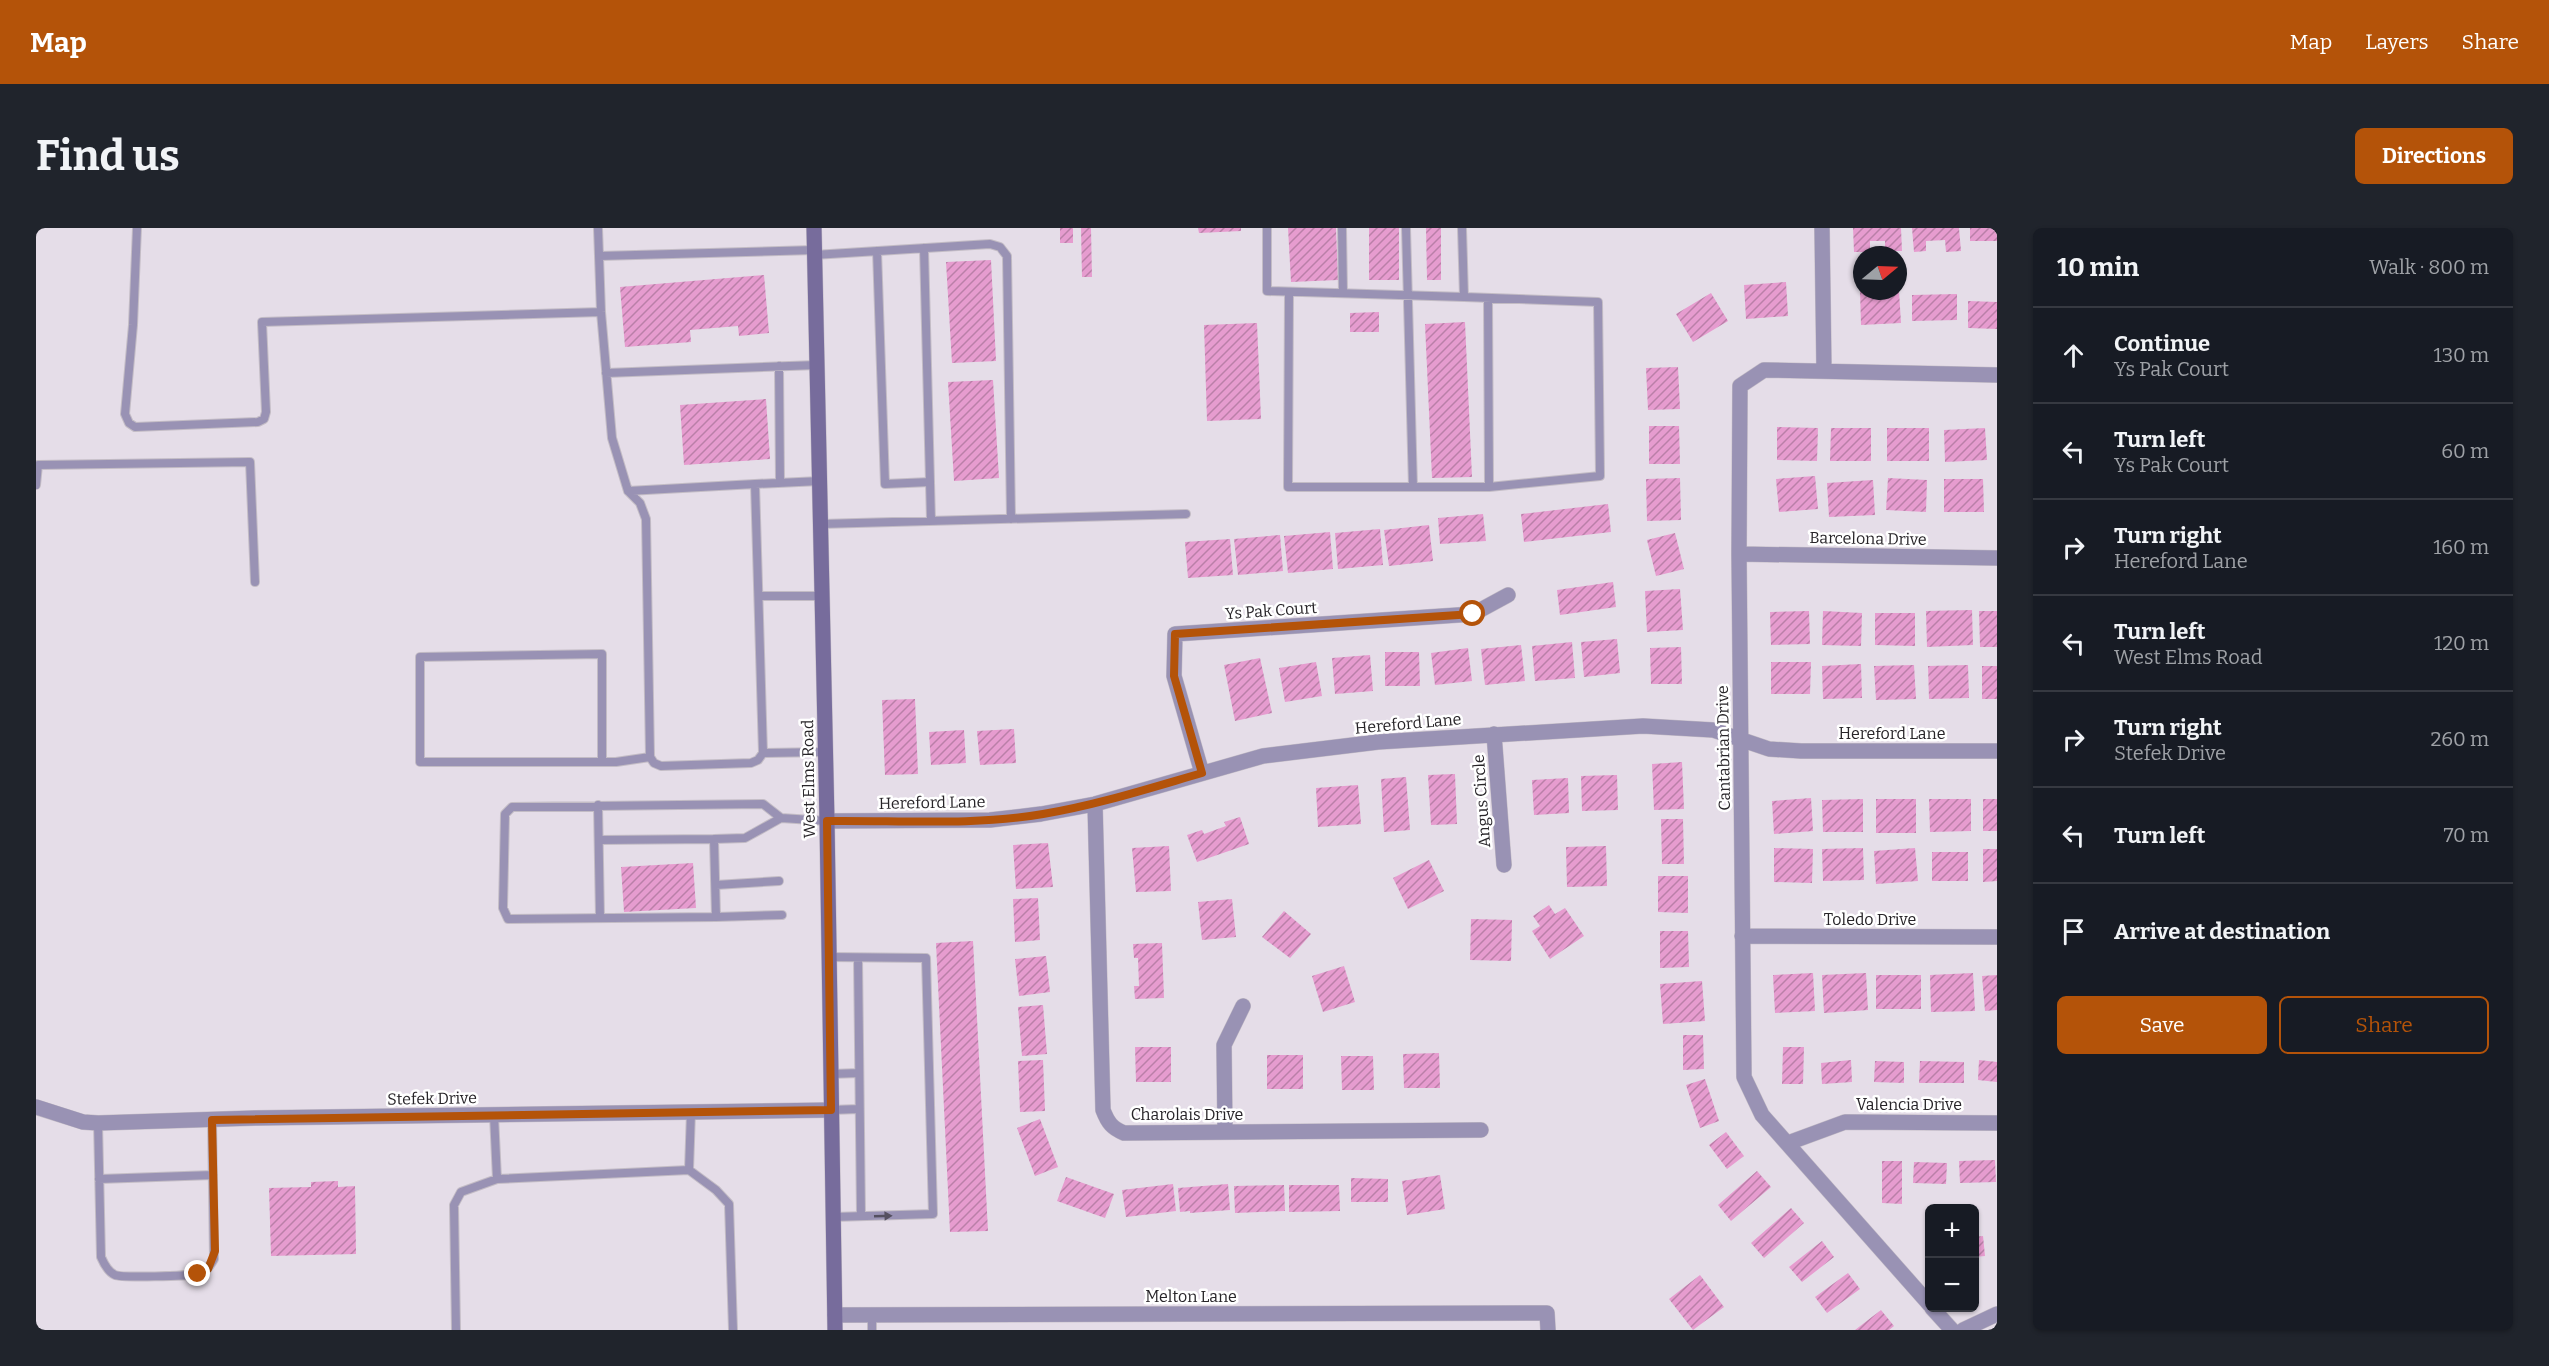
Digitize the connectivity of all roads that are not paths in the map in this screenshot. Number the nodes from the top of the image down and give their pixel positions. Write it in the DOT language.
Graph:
graph roads {
  1 [pos="137,228"];
  2 [pos="598,228"];
  3 [pos="814,228"];
  4 [pos="1267,228"];
  5 [pos="1342,228"];
  6 [pos="1406,228"];
  7 [pos="1462,228"];
  8 [pos="1821,228"];
  9 [pos="924,248"];
  10 [pos="877,251"];
  11 [pos="814,253"];
  12 [pos="599,256"];
  13 [pos="1288,292"];
  14 [pos="1343,293"];
  15 [pos="1409,295"];
  16 [pos="1464,297"];
  17 [pos="1488,298"];
  18 [pos="601,312"];
  19 [pos="817,364"];
  20 [pos="779,366"];
  21 [pos="1824,371"];
  22 [pos="606,373"];
  23 [pos="1997,375"];
  24 [pos="820,481"];
  25 [pos="930,482"];
  26 [pos="780,483"];
  27 [pos="755,484"];
  28 [pos="36,485"];
  29 [pos="1413,487"];
  30 [pos="1489,487"];
  31 [pos="628,490"];
  32 [pos="1186,514"];
  33 [pos="1011,519"];
  34 [pos="931,521"];
  35 [pos="820,524"];
  36 [pos="1738,554"];
  37 [pos="1997,558"];
  38 [pos="255,582"];
  39 [pos="1508,595"];
  40 [pos="759,596"];
  41 [pos="822,596"];
  42 [pos="1494,734"];
  43 [pos="1742,741"];
  44 [pos="826,752"];
  45 [pos="1997,752"];
  46 [pos="763,753"];
  47 [pos="650,757"];
  48 [pos="602,762"];
  49 [pos="1202,773"];
  50 [pos="1095,804"];
  51 [pos="598,805"];
  52 [pos="781,818"];
  53 [pos="827,821"];
  54 [pos="714,839"];
  55 [pos="599,840"];
  56 [pos="1504,865"];
  57 [pos="779,881"];
  58 [pos="716,885"];
  59 [pos="782,915"];
  60 [pos="716,917"];
  61 [pos="600,918"];
  62 [pos="1742,936"];
  63 [pos="1997,938"];
  64 [pos="828,957"];
  65 [pos="858,958"];
  66 [pos="1244,1006"];
  67 [pos="859,1073"];
  68 [pos="831,1074"];
  69 [pos="36,1107"];
  70 [pos="860,1109"];
  71 [pos="831,1110"];
  72 [pos="691,1112"];
  73 [pos="494,1115"];
  74 [pos="212,1120"];
  75 [pos="98,1123"];
  76 [pos="1997,1123"];
  77 [pos="1481,1130"];
  78 [pos="1225,1132"];
  79 [pos="1788,1143"];
  80 [pos="688,1170"];
  81 [pos="213,1175"];
  82 [pos="99,1179"];
  83 [pos="497,1179"];
  84 [pos="861,1216"];
  85 [pos="833,1217"];
  86 [pos="1925,1299"];
  87 [pos="1936,1312"];
  88 [pos="1997,1314"];
  89 [pos="835,1323"];
  90 [pos="872,1323"];
  91 [pos="456,1330"];
  92 [pos="733,1330"];
  93 [pos="1548,1330"];
  94 [pos="1952,1330"];
  95 [pos="1963,1330"];
  1 -- 18 [label="lane"];
  2 -- 12 [label="lane"];
  3 -- 11 [label="main road, West Elms Road"];
  4 -- 13 [label="lane"];
  5 -- 14 [label="lane"];
  6 -- 15 [label="lane"];
  7 -- 16 [label="lane"];
  8 -- 21 [label="street"];
  9 -- 10 [label="lane"];
  9 -- 25 [label="lane"];
  9 -- 33 [label="lane"];
  10 -- 11 [label="lane"];
  10 -- 25 [label="lane"];
  11 -- 12 [label="lane"];
  11 -- 19 [label="main road, West Elms Road"];
  12 -- 18 [label="lane"];
  13 -- 14 [label="lane"];
  13 -- 29 [label="lane"];
  14 -- 15 [label="lane"];
  15 -- 16 [label="lane"];
  15 -- 29 [label="lane"];
  16 -- 17 [label="lane"];
  17 -- 30 [label="lane"];
  17 -- 30 [label="lane"];
  18 -- 22 [label="lane"];
  19 -- 20 [label="lane"];
  19 -- 24 [label="main road, West Elms Road"];
  20 -- 22 [label="lane"];
  20 -- 26 [label="lane"];
  21 -- 23 [label="street, Cantabrian Drive"];
  21 -- 36 [label="street, Cantabrian Drive"];
  22 -- 31 [label="lane"];
  24 -- 26 [label="lane"];
  24 -- 35 [label="main road, West Elms Road"];
  25 -- 34 [label="lane"];
  26 -- 27 [label="lane"];
  27 -- 31 [label="lane"];
  27 -- 40 [label="lane"];
  28 -- 38 [label="lane"];
  29 -- 30 [label="lane"];
  31 -- 47 [label="lane"];
  32 -- 33 [label="lane"];
  33 -- 34 [label="lane"];
  34 -- 35 [label="lane"];
  35 -- 41 [label="main road, West Elms Road"];
  36 -- 37 [label="street, Barcelona Drive"];
  36 -- 43 [label="street, Cantabrian Drive"];
  39 -- 49 [label="street, Ys Pak Court"];
  40 -- 41 [label="lane"];
  40 -- 46 [label="lane"];
  41 -- 44 [label="main road, West Elms Road"];
  42 -- 43 [label="street, Hereford Lane"];
  42 -- 49 [label="street, Hereford Lane"];
  42 -- 56 [label="street, Angus Circle"];
  43 -- 45 [label="street, Hereford Lane"];
  43 -- 62 [label="street, Cantabrian Drive"];
  44 -- 46 [label="lane"];
  44 -- 53 [label="main road, West Elms Road"];
  46 -- 47 [label="lane"];
  47 -- 48 [label="lane"];
  48 -- 48 [label="lane"];
  49 -- 50 [label="street, Hereford Lane"];
  50 -- 53 [label="street, Hereford Lane"];
  50 -- 78 [label="street, Charolais Drive"];
  51 -- 52 [label="lane"];
  51 -- 55 [label="lane"];
  51 -- 61 [label="lane"];
  52 -- 53 [label="lane"];
  52 -- 54 [label="lane"];
  53 -- 64 [label="main road, West Elms Road"];
  54 -- 55 [label="lane"];
  54 -- 58 [label="lane"];
  55 -- 61 [label="lane"];
  57 -- 58 [label="lane"];
  58 -- 60 [label="lane"];
  59 -- 60 [label="lane"];
  60 -- 61 [label="lane"];
  62 -- 63 [label="street, Toledo Drive"];
  62 -- 79 [label="street, Cantabrian Drive"];
  64 -- 65 [label="lane"];
  64 -- 68 [label="main road, West Elms Road"];
  65 -- 67 [label="lane"];
  84 -- 65 [label="lane, one-way"];
  66 -- 78 [label="street"];
  67 -- 68 [label="lane"];
  67 -- 70 [label="lane"];
  68 -- 71 [label="main road, West Elms Road"];
  69 -- 75 [label="street, Stefek Drive"];
  70 -- 71 [label="lane"];
  70 -- 84 [label="lane"];
  71 -- 72 [label="street, Stefek Drive"];
  71 -- 85 [label="main road, West Elms Road"];
  72 -- 73 [label="street, Stefek Drive"];
  72 -- 80 [label="lane"];
  73 -- 74 [label="street, Stefek Drive"];
  73 -- 83 [label="lane"];
  74 -- 75 [label="street, Stefek Drive"];
  74 -- 81 [label="lane"];
  75 -- 82 [label="lane"];
  76 -- 79 [label="street, Valencia Drive"];
  77 -- 78 [label="street, Charolais Drive"];
  79 -- 86 [label="street, Cantabrian Drive"];
  80 -- 83 [label="lane"];
  80 -- 92 [label="lane"];
  81 -- 82 [label="lane"];
  81 -- 82 [label="lane"];
  83 -- 91 [label="lane"];
  84 -- 85 [label="lane"];
  85 -- 89 [label="main road, West Elms Road"];
  87 -- 94 [label="street, Cantabrian Drive"];
  88 -- 95 [label="street"];
  89 -- 90 [label="street, Melton Lane"];
  90 -- 93 [label="street, Melton Lane"];
}
